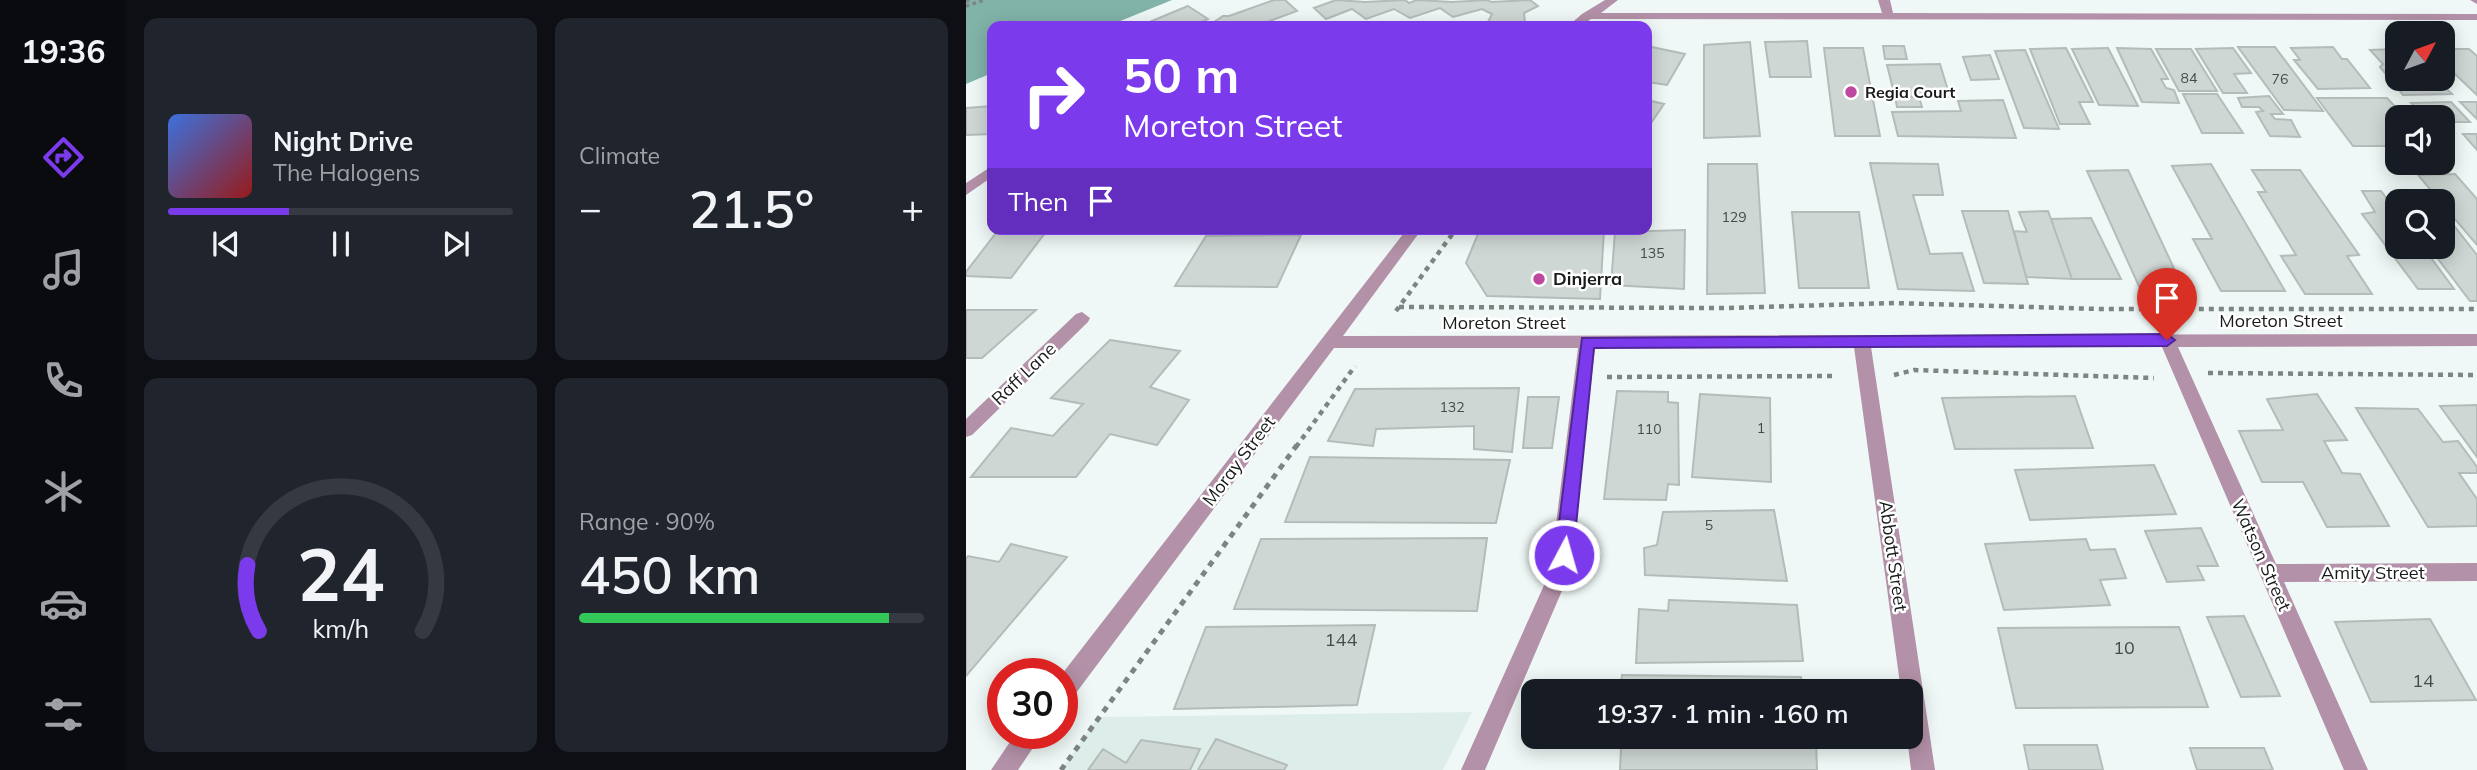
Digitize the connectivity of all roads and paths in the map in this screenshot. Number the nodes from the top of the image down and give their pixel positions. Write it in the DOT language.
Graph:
graph roads {
  1 [pos="984,0"];
  2 [pos="1612,0"];
  3 [pos="1884,0"];
  4 [pos="967,2"];
  5 [pos="2230,2"];
  6 [pos="1586,16"];
  7 [pos="2241,16"];
  8 [pos="2477,17"];
  9 [pos="1889,18"];
  10 [pos="1580,21"];
  11 [pos="987,174"];
  12 [pos="966,190"];
  13 [pos="1410,235"];
  14 [pos="1452,235"];
  15 [pos="2477,309"];
  16 [pos="1082,318"];
  17 [pos="2167,340"];
  18 [pos="2477,340"];
  19 [pos="1862,341"];
  20 [pos="1329,342"];
  21 [pos="1587,342"];
  22 [pos="1355,366"];
  23 [pos="2200,373"];
  24 [pos="2477,375"];
  25 [pos="1837,376"];
  26 [pos="1889,376"];
  27 [pos="1603,377"];
  28 [pos="2154,377"];
  29 [pos="966,430"];
  30 [pos="2477,572"];
  31 [pos="2269,573"];
  32 [pos="1078,672"];
  33 [pos="1019,749"];
  34 [pos="1003,770"];
  35 [pos="1061,770"];
  36 [pos="1473,770"];
  37 [pos="1923,770"];
  38 [pos="2356,770"];
  1 -- 4 [label="path"];
  2 -- 6 [label="street"];
  3 -- 9 [label="street"];
  5 -- 7 [label="street"];
  6 -- 9 [label="street"];
  6 -- 10 [label="street"];
  7 -- 8 [label="street"];
  7 -- 9 [label="street"];
  11 -- 12 [label="street"];
  13 -- 20 [label="street, Moray Street"];
  14 -- 15 [label="path"];
  16 -- 29 [label="street, Raff Lane"];
  17 -- 18 [label="street, Moreton Street"];
  17 -- 19 [label="street, Moreton Street"];
  17 -- 31 [label="street, Watson Street"];
  19 -- 21 [label="street, Moreton Street"];
  19 -- 37 [label="street, Abbott Street"];
  20 -- 21 [label="street, Moreton Street"];
  20 -- 32 [label="street, Moray Street"];
  21 -- 36 [label="street"];
  22 -- 35 [label="path"];
  23 -- 24 [label="path"];
  25 -- 27 [label="path"];
  26 -- 28 [label="path"];
  30 -- 31 [label="street, Amity Street"];
  31 -- 38 [label="street, Watson Street"];
  33 -- 34 [label="street"];
}
